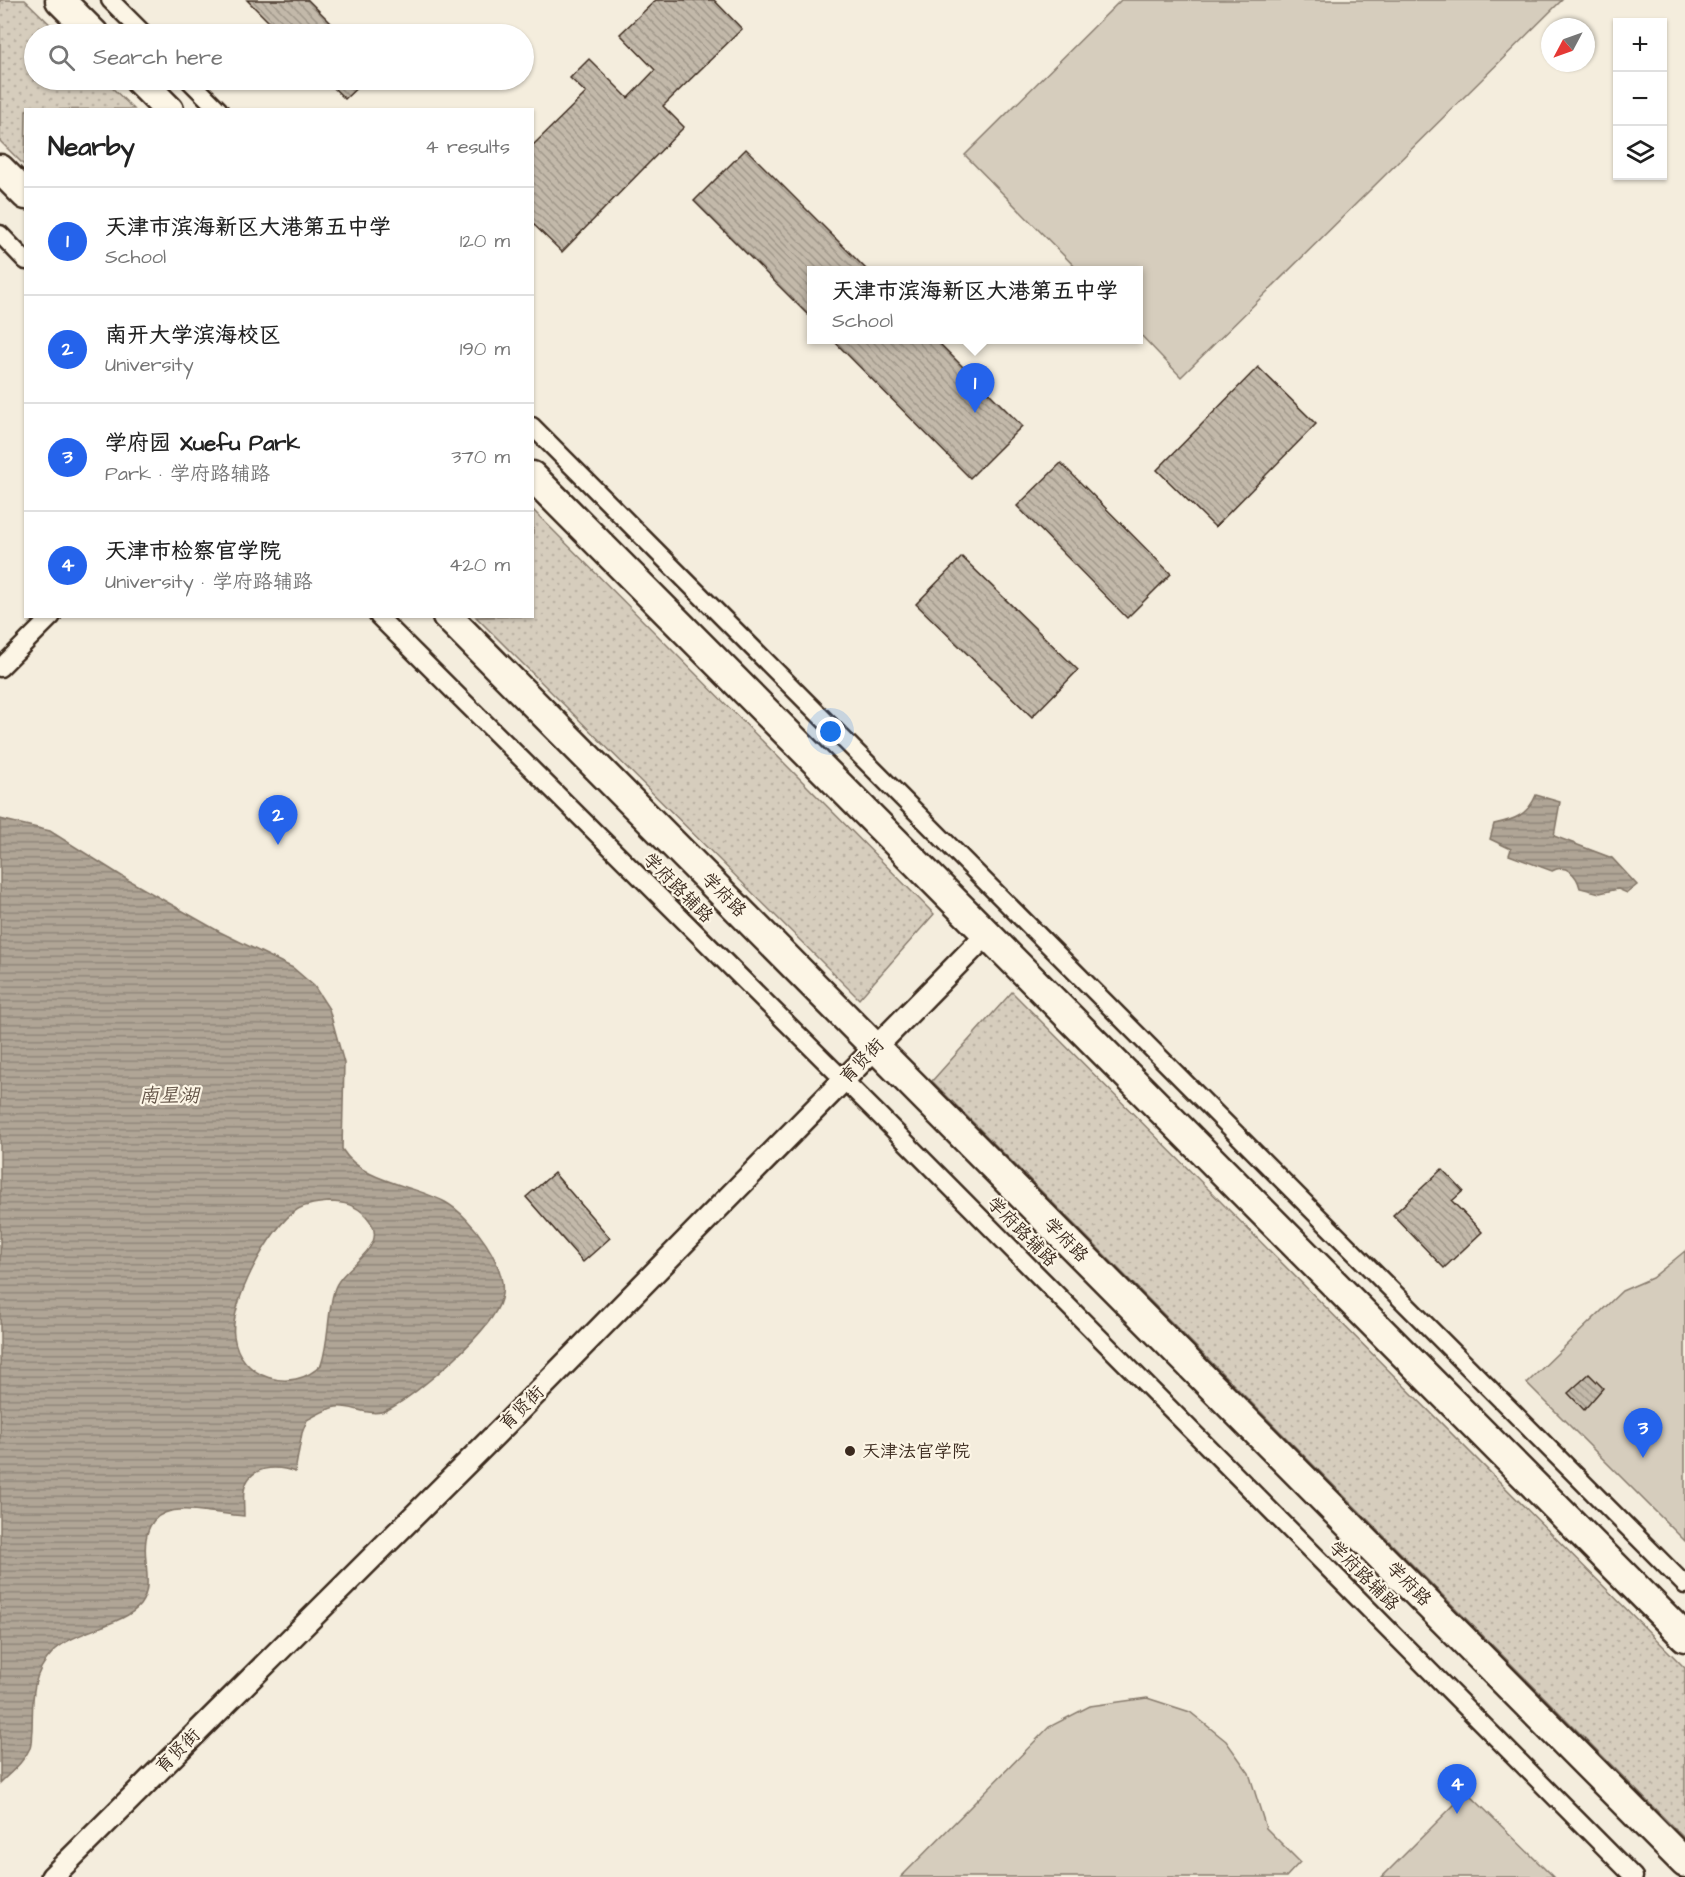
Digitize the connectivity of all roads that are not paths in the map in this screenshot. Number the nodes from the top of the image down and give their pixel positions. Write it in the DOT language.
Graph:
graph roads {
  1 [pos="60,0"];
  2 [pos="110,0"];
  3 [pos="84,24"];
  4 [pos="134,24"];
  5 [pos="149,90"];
  6 [pos="199,90"];
  7 [pos="167,108"];
  8 [pos="217,108"];
  9 [pos="0,170"];
  10 [pos="24,193"];
  11 [pos="0,234"];
  12 [pos="24,259"];
  13 [pos="534,428"];
  14 [pos="534,478"];
  15 [pos="50,618"];
  16 [pos="380,618"];
  17 [pos="449,618"];
  18 [pos="0,668"];
  19 [pos="987,934"];
  20 [pos="875,1048"];
  21 [pos="843,1080"];
  22 [pos="1685,1585"];
  23 [pos="1685,1637"];
  24 [pos="1685,1863"];
  25 [pos="52,1877"];
  26 [pos="1634,1877"];
  1 -- 3 [label="highway"];
  2 -- 4 [label="street"];
  5 -- 7 [label="highway"];
  6 -- 8 [label="street"];
  9 -- 10 [label="highway"];
  11 -- 12 [label="street"];
  13 -- 22 [label="street"];
  14 -- 19 [label="highway"];
  15 -- 18 [label="street"];
  16 -- 21 [label="street, 学府路辅路"];
  17 -- 20 [label="highway, 学府路"];
  19 -- 20 [label="street, 育贤街"];
  19 -- 23 [label="highway"];
  20 -- 21 [label="street, 育贤街"];
  20 -- 24 [label="highway, 学府路"];
  21 -- 25 [label="street, 育贤街"];
  21 -- 26 [label="street, 学府路辅路"];
}
